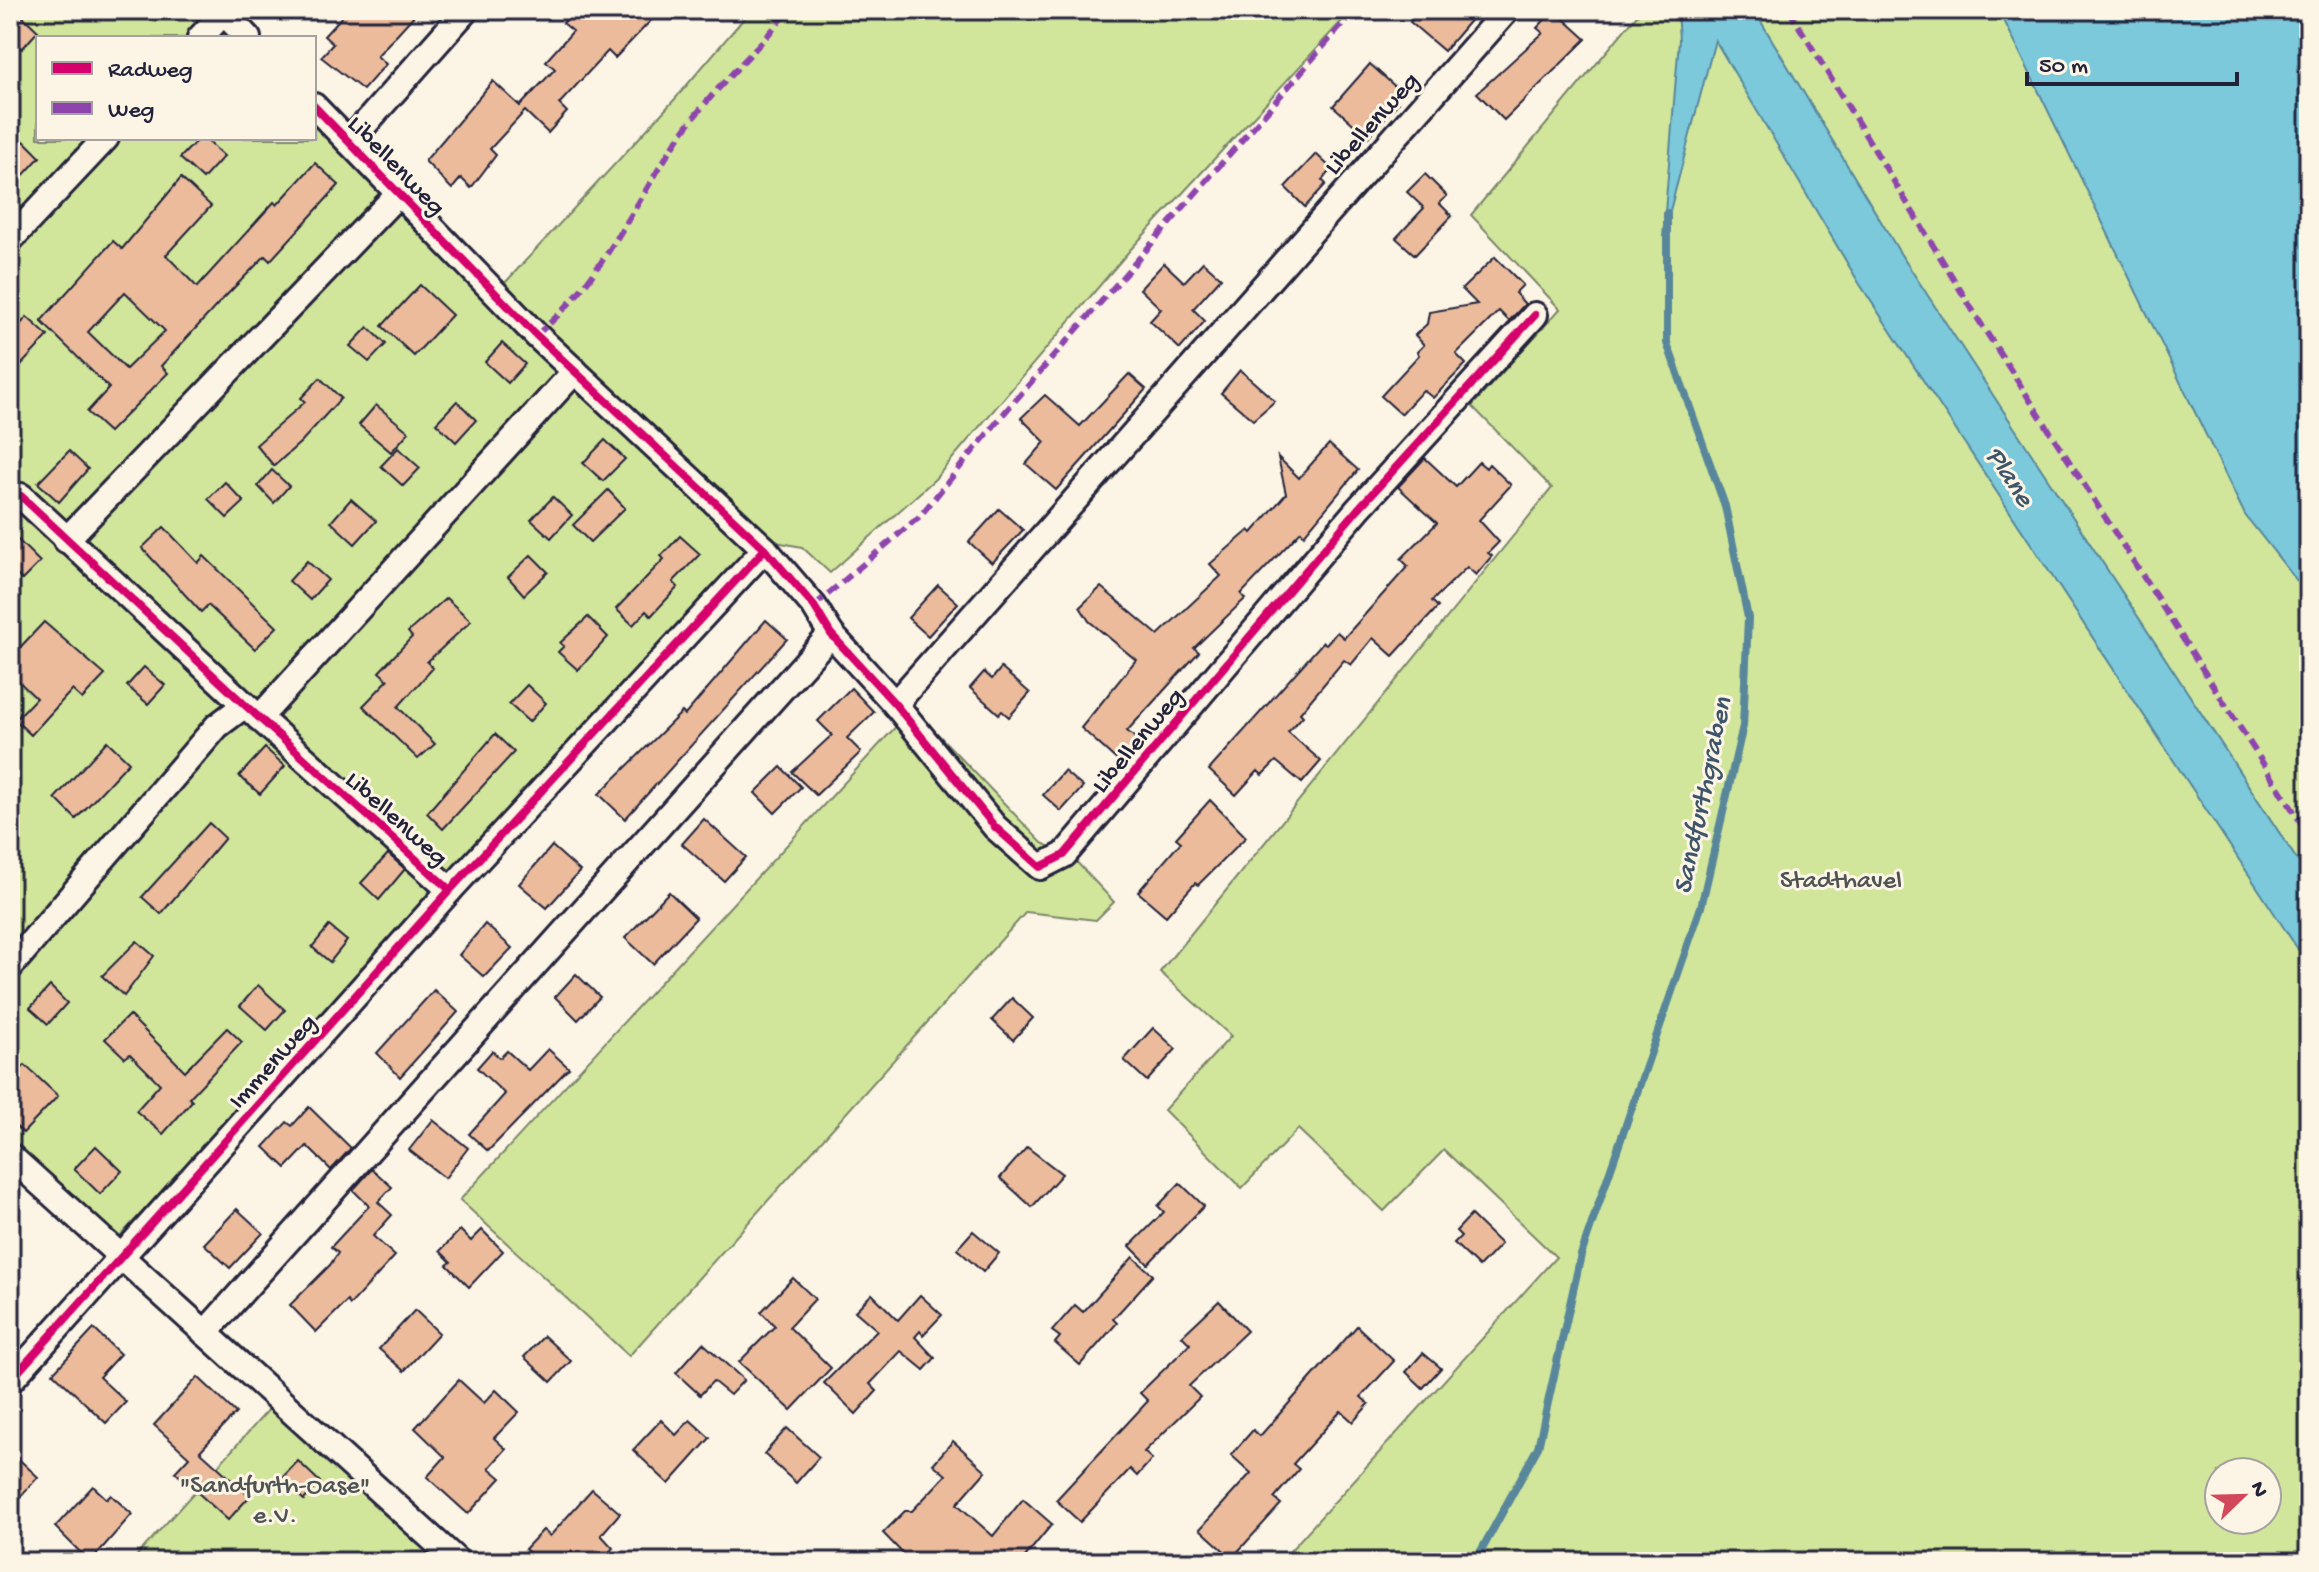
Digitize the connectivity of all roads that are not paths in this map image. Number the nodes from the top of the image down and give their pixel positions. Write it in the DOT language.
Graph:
graph roads {
  1 [pos="466,10"];
  2 [pos="1507,10"];
  3 [pos="222,11"];
  4 [pos="202,36"];
  5 [pos="246,36"];
  6 [pos="316,108"];
  7 [pos="104,140"];
  8 [pos="349,142"];
  9 [pos="399,193"];
  10 [pos="10,240"];
  11 [pos="1535,315"];
  12 [pos="575,371"];
  13 [pos="11,495"];
  14 [pos="66,540"];
  15 [pos="765,549"];
  16 [pos="831,634"];
  17 [pos="895,704"];
  18 [pos="252,712"];
  19 [pos="450,890"];
  20 [pos="10,967"];
  21 [pos="10,1156"];
  22 [pos="121,1256"];
  23 [pos="205,1333"];
  24 [pos="10,1381"];
  25 [pos="458,1562"];
  1 -- 8 [label="street, Libellenweg"];
  2 -- 17 [label="street, Libellenweg"];
  3 -- 4 [label="street"];
  3 -- 5 [label="street"];
  6 -- 8 [label="street, Libellenweg"];
  7 -- 10 [label="street"];
  8 -- 9 [label="street, Libellenweg"];
  9 -- 12 [label="street, Libellenweg"];
  9 -- 14 [label="street, Libellenweg"];
  11 -- 17 [label="street, Libellenweg"];
  12 -- 15 [label="street, Libellenweg"];
  12 -- 18 [label="street"];
  13 -- 14 [label="street, Libellenweg"];
  14 -- 18 [label="street, Libellenweg"];
  15 -- 16 [label="street, Libellenweg"];
  15 -- 19 [label="street, Libellenweg"];
  16 -- 17 [label="street, Libellenweg"];
  16 -- 23 [label="street"];
  18 -- 19 [label="street, Libellenweg"];
  18 -- 20 [label="street"];
  19 -- 22 [label="street, Immenweg"];
  21 -- 22 [label="street"];
  22 -- 23 [label="street"];
  22 -- 24 [label="street, Immenweg"];
  23 -- 25 [label="street"];
}
